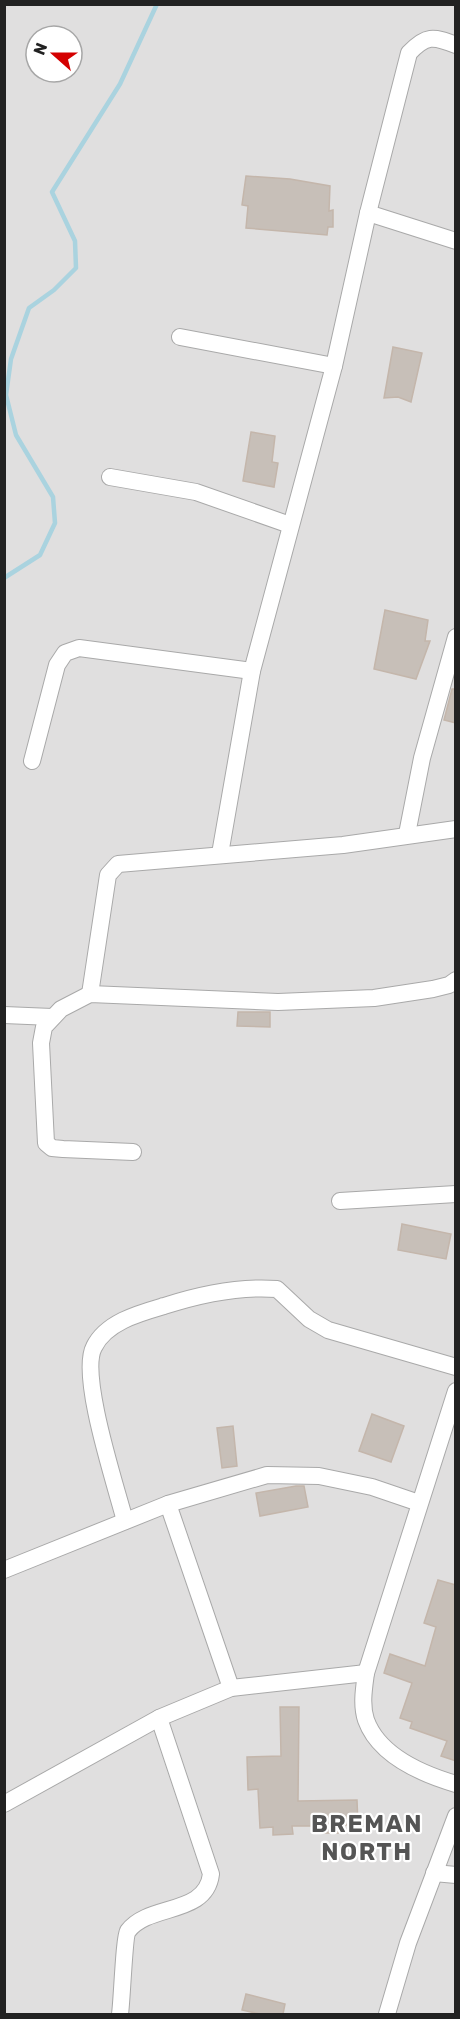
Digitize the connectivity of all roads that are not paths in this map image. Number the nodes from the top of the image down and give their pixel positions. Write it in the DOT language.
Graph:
graph roads {
  1 [pos="456,45"];
  2 [pos="368,213"];
  3 [pos="456,241"];
  4 [pos="180,337"];
  5 [pos="334,366"];
  6 [pos="110,477"];
  7 [pos="290,525"];
  8 [pos="456,637"];
  9 [pos="252,671"];
  10 [pos="32,761"];
  11 [pos="456,829"];
  12 [pos="407,834"];
  13 [pos="220,854"];
  14 [pos="456,980"];
  15 [pos="90,994"];
  16 [pos="4,1015"];
  17 [pos="52,1017"];
  18 [pos="133,1152"];
  19 [pos="456,1194"];
  20 [pos="340,1201"];
  21 [pos="456,1367"];
  22 [pos="456,1391"];
  23 [pos="419,1503"];
  24 [pos="168,1504"];
  25 [pos="125,1521"];
  26 [pos="4,1570"];
  27 [pos="366,1673"];
  28 [pos="231,1688"];
  29 [pos="159,1718"];
  30 [pos="456,1784"];
  31 [pos="4,1804"];
  32 [pos="456,1816"];
  33 [pos="434,1873"];
  34 [pos="456,1875"];
  35 [pos="120,2014"];
  36 [pos="387,2014"];
  1 -- 2 [label="street"];
  2 -- 3 [label="street"];
  2 -- 5 [label="street"];
  4 -- 5 [label="street"];
  5 -- 7 [label="street"];
  6 -- 7 [label="street"];
  7 -- 9 [label="street"];
  8 -- 12 [label="street"];
  9 -- 10 [label="street"];
  9 -- 13 [label="street"];
  11 -- 12 [label="street"];
  12 -- 13 [label="street"];
  13 -- 15 [label="street"];
  14 -- 15 [label="street"];
  15 -- 17 [label="street"];
  16 -- 17 [label="street"];
  17 -- 18 [label="street"];
  19 -- 20 [label="street"];
  21 -- 25 [label="street"];
  22 -- 23 [label="street"];
  23 -- 24 [label="street"];
  23 -- 27 [label="street"];
  24 -- 25 [label="street"];
  24 -- 28 [label="street"];
  25 -- 26 [label="street"];
  27 -- 28 [label="street"];
  27 -- 30 [label="street"];
  28 -- 29 [label="street"];
  29 -- 31 [label="street"];
  29 -- 35 [label="street"];
  32 -- 33 [label="street"];
  33 -- 34 [label="street"];
  33 -- 36 [label="street"];
}
